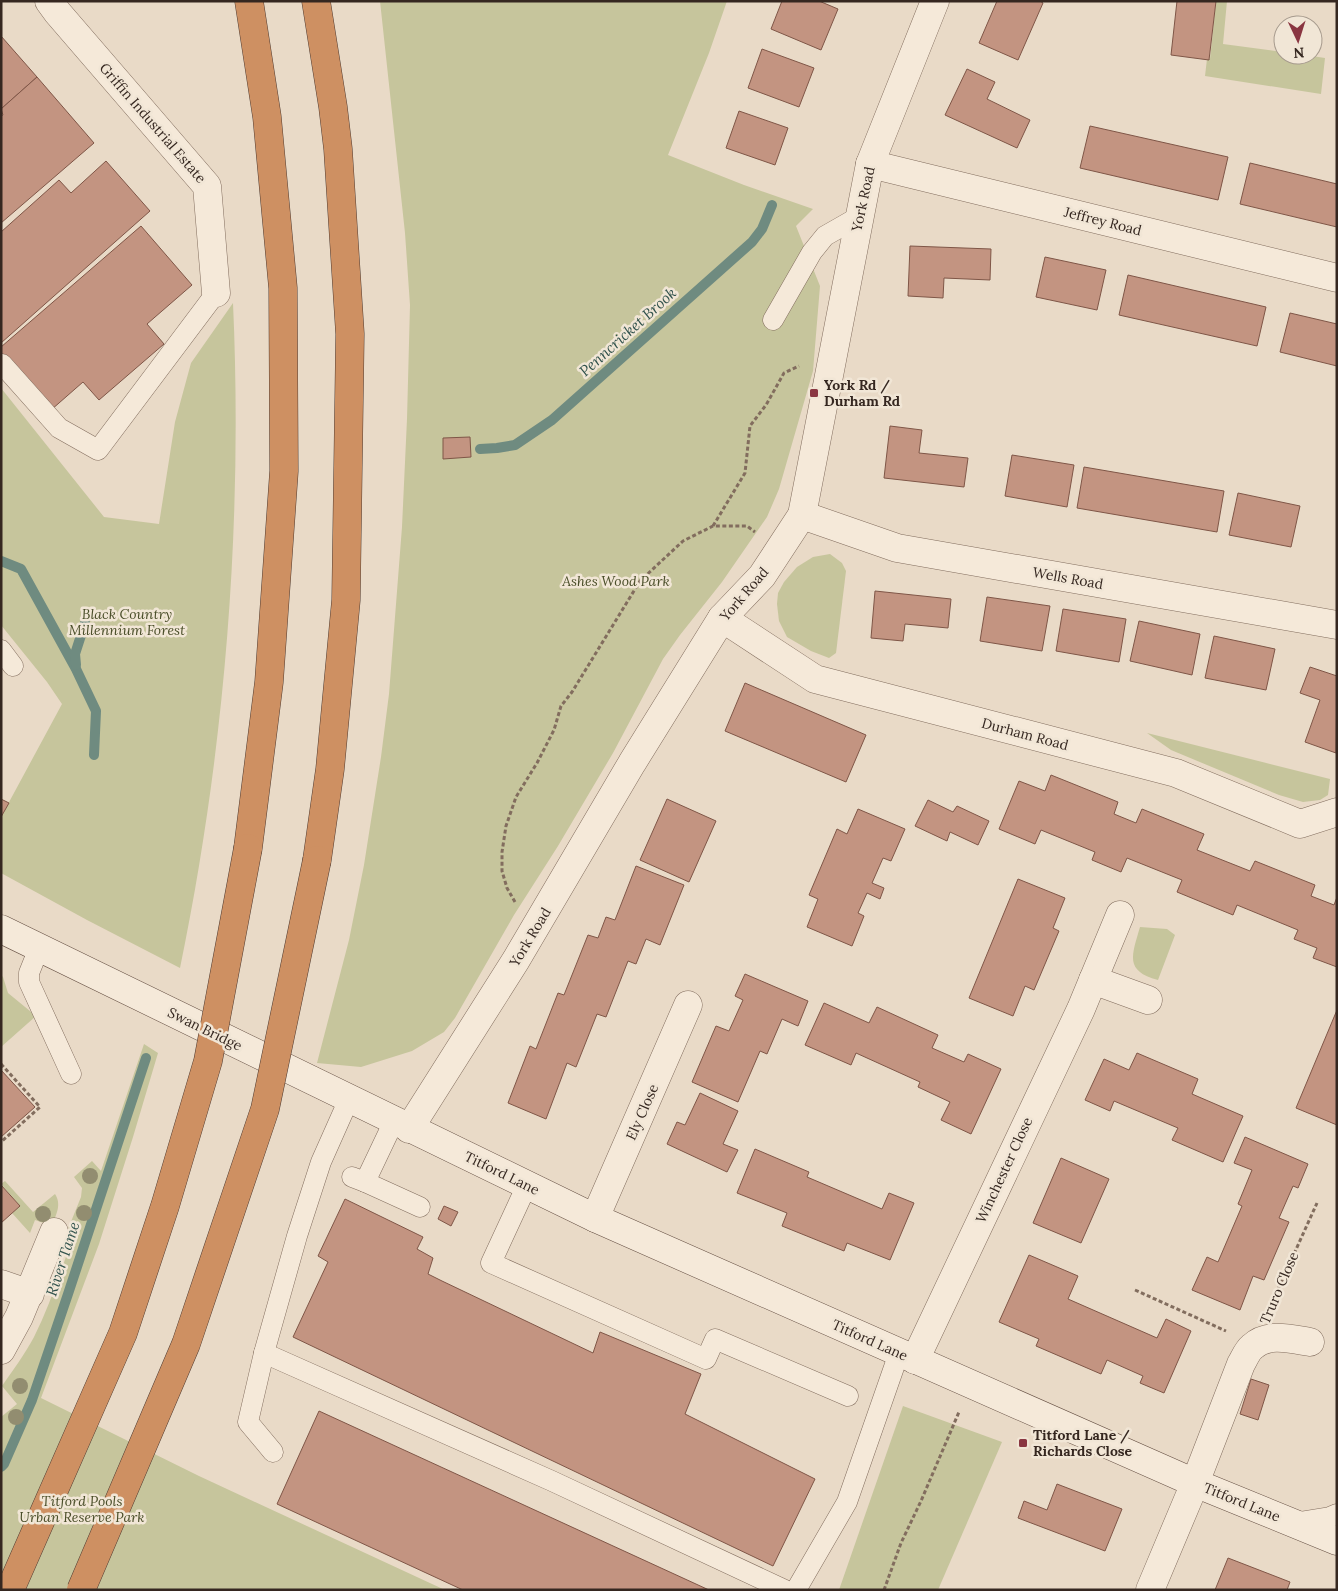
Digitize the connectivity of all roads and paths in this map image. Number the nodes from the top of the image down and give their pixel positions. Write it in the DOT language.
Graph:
graph roads {
  1 [pos="49,1"];
  2 [pos="249,1"];
  3 [pos="316,1"];
  4 [pos="935,1"];
  5 [pos="870,164"];
  6 [pos="860,216"];
  7 [pos="1337,278"];
  8 [pos="216,293"];
  9 [pos="773,320"];
  10 [pos="2,364"];
  11 [pos="800,365"];
  12 [pos="802,515"];
  13 [pos="713,526"];
  14 [pos="747,526"];
  15 [pos="722,618"];
  16 [pos="1337,625"];
  17 [pos="1,650"];
  18 [pos="13,666"];
  19 [pos="1337,812"];
  20 [pos="518,905"];
  21 [pos="1120,915"];
  22 [pos="1,930"];
  23 [pos="39,948"];
  24 [pos="1093,980"];
  25 [pos="1148,1000"];
  26 [pos="688,1005"];
  27 [pos="1,1064"];
  28 [pos="71,1074"];
  29 [pos="349,1099"];
  30 [pos="402,1125"];
  31 [pos="1,1142"];
  32 [pos="527,1185"];
  33 [pos="1317,1203"];
  34 [pos="420,1207"];
  35 [pos="595,1218"];
  36 [pos="54,1232"];
  37 [pos="1,1284"];
  38 [pos="1135,1290"];
  39 [pos="30,1294"];
  40 [pos="1268,1310"];
  41 [pos="1234,1334"];
  42 [pos="1310,1342"];
  43 [pos="1,1350"];
  44 [pos="264,1353"];
  45 [pos="907,1356"];
  46 [pos="972,1384"];
  47 [pos="848,1396"];
  48 [pos="272,1452"];
  49 [pos="1195,1483"];
  50 [pos="1337,1514"];
  51 [pos="1293,1523"];
  52 [pos="1337,1541"];
  53 [pos="10,1590"];
  54 [pos="81,1590"];
  55 [pos="785,1590"];
  56 [pos="796,1590"];
  57 [pos="884,1590"];
  58 [pos="1150,1590"];
  1 -- 8 [label="street, Griffin Industrial Estate"];
  2 -- 53 [label="highway, bridge"];
  3 -- 54 [label="highway, bridge"];
  4 -- 5 [label="street, York Road"];
  5 -- 6 [label="street, York Road"];
  5 -- 7 [label="street, Jeffrey Road"];
  6 -- 9 [label="lane"];
  6 -- 12 [label="street, York Road"];
  8 -- 10 [label="lane"];
  11 -- 13 [label="path"];
  12 -- 15 [label="street, York Road"];
  12 -- 16 [label="street, Wells Road"];
  13 -- 14 [label="path"];
  13 -- 20 [label="path"];
  15 -- 19 [label="street, Durham Road"];
  15 -- 30 [label="street, York Road"];
  17 -- 18 [label="lane"];
  21 -- 24 [label="street, Winchester Close"];
  22 -- 23 [label="street, Swan Bridge"];
  23 -- 28 [label="lane"];
  23 -- 29 [label="street, Swan Bridge"];
  24 -- 25 [label="street"];
  24 -- 45 [label="street, Winchester Close"];
  26 -- 35 [label="street, Ely Close"];
  27 -- 31 [label="path"];
  29 -- 30 [label="street, Swan Bridge"];
  29 -- 44 [label="lane"];
  30 -- 32 [label="street, Titford Lane"];
  30 -- 34 [label="lane"];
  32 -- 35 [label="street, Titford Lane"];
  32 -- 47 [label="lane"];
  33 -- 40 [label="path, Truro Close"];
  35 -- 45 [label="street, Titford Lane"];
  36 -- 39 [label="street"];
  37 -- 39 [label="street"];
  38 -- 41 [label="path"];
  39 -- 43 [label="street"];
  42 -- 49 [label="street, Truro Close"];
  44 -- 48 [label="lane"];
  44 -- 55 [label="lane"];
  45 -- 46 [label="street, Titford Lane"];
  45 -- 56 [label="lane"];
  46 -- 49 [label="street, Titford Lane"];
  46 -- 57 [label="path"];
  49 -- 51 [label="street, Titford Lane"];
  49 -- 58 [label="street, Truro Close"];
  50 -- 51 [label="lane"];
  51 -- 52 [label="street, Titford Lane"];
}
